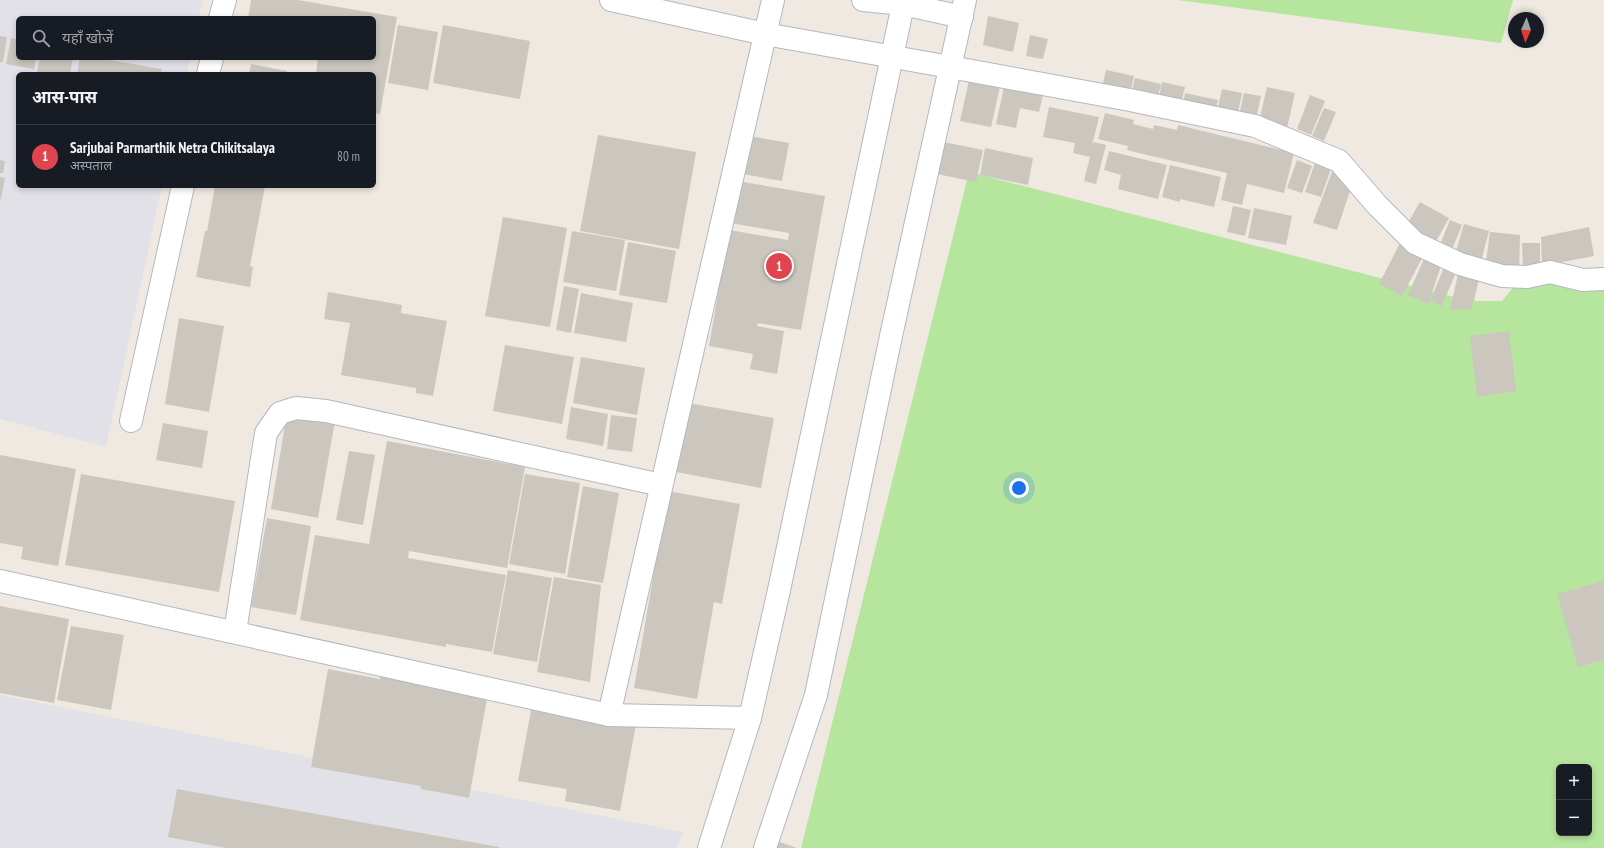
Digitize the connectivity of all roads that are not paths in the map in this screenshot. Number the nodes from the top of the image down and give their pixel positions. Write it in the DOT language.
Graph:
graph roads {
  1 [pos="224,0"];
  2 [pos="611,0"];
  3 [pos="773,0"];
  4 [pos="863,0"];
  5 [pos="904,2"];
  6 [pos="964,8"];
  7 [pos="220,16"];
  8 [pos="765,34"];
  9 [pos="893,56"];
  10 [pos="212,60"];
  11 [pos="950,67"];
  12 [pos="208,72"];
  13 [pos="183,188"];
  14 [pos="1604,279"];
  15 [pos="130,421"];
  16 [pos="661,485"];
  17 [pos="0,581"];
  18 [pos="235,632"];
  19 [pos="609,714"];
  20 [pos="750,718"];
  21 [pos="709,848"];
  22 [pos="765,848"];
  1 -- 7 [label="street"];
  2 -- 8 [label="street"];
  3 -- 8 [label="street"];
  4 -- 5 [label="street"];
  5 -- 6 [label="street"];
  5 -- 9 [label="street"];
  6 -- 11 [label="street"];
  8 -- 9 [label="street"];
  8 -- 16 [label="street"];
  9 -- 11 [label="street"];
  9 -- 20 [label="street"];
  10 -- 12 [label="street"];
  11 -- 14 [label="street"];
  11 -- 22 [label="street"];
  13 -- 15 [label="street"];
  16 -- 18 [label="street"];
  16 -- 19 [label="street"];
  17 -- 18 [label="street"];
  18 -- 19 [label="street"];
  19 -- 20 [label="street"];
  20 -- 21 [label="street"];
}
